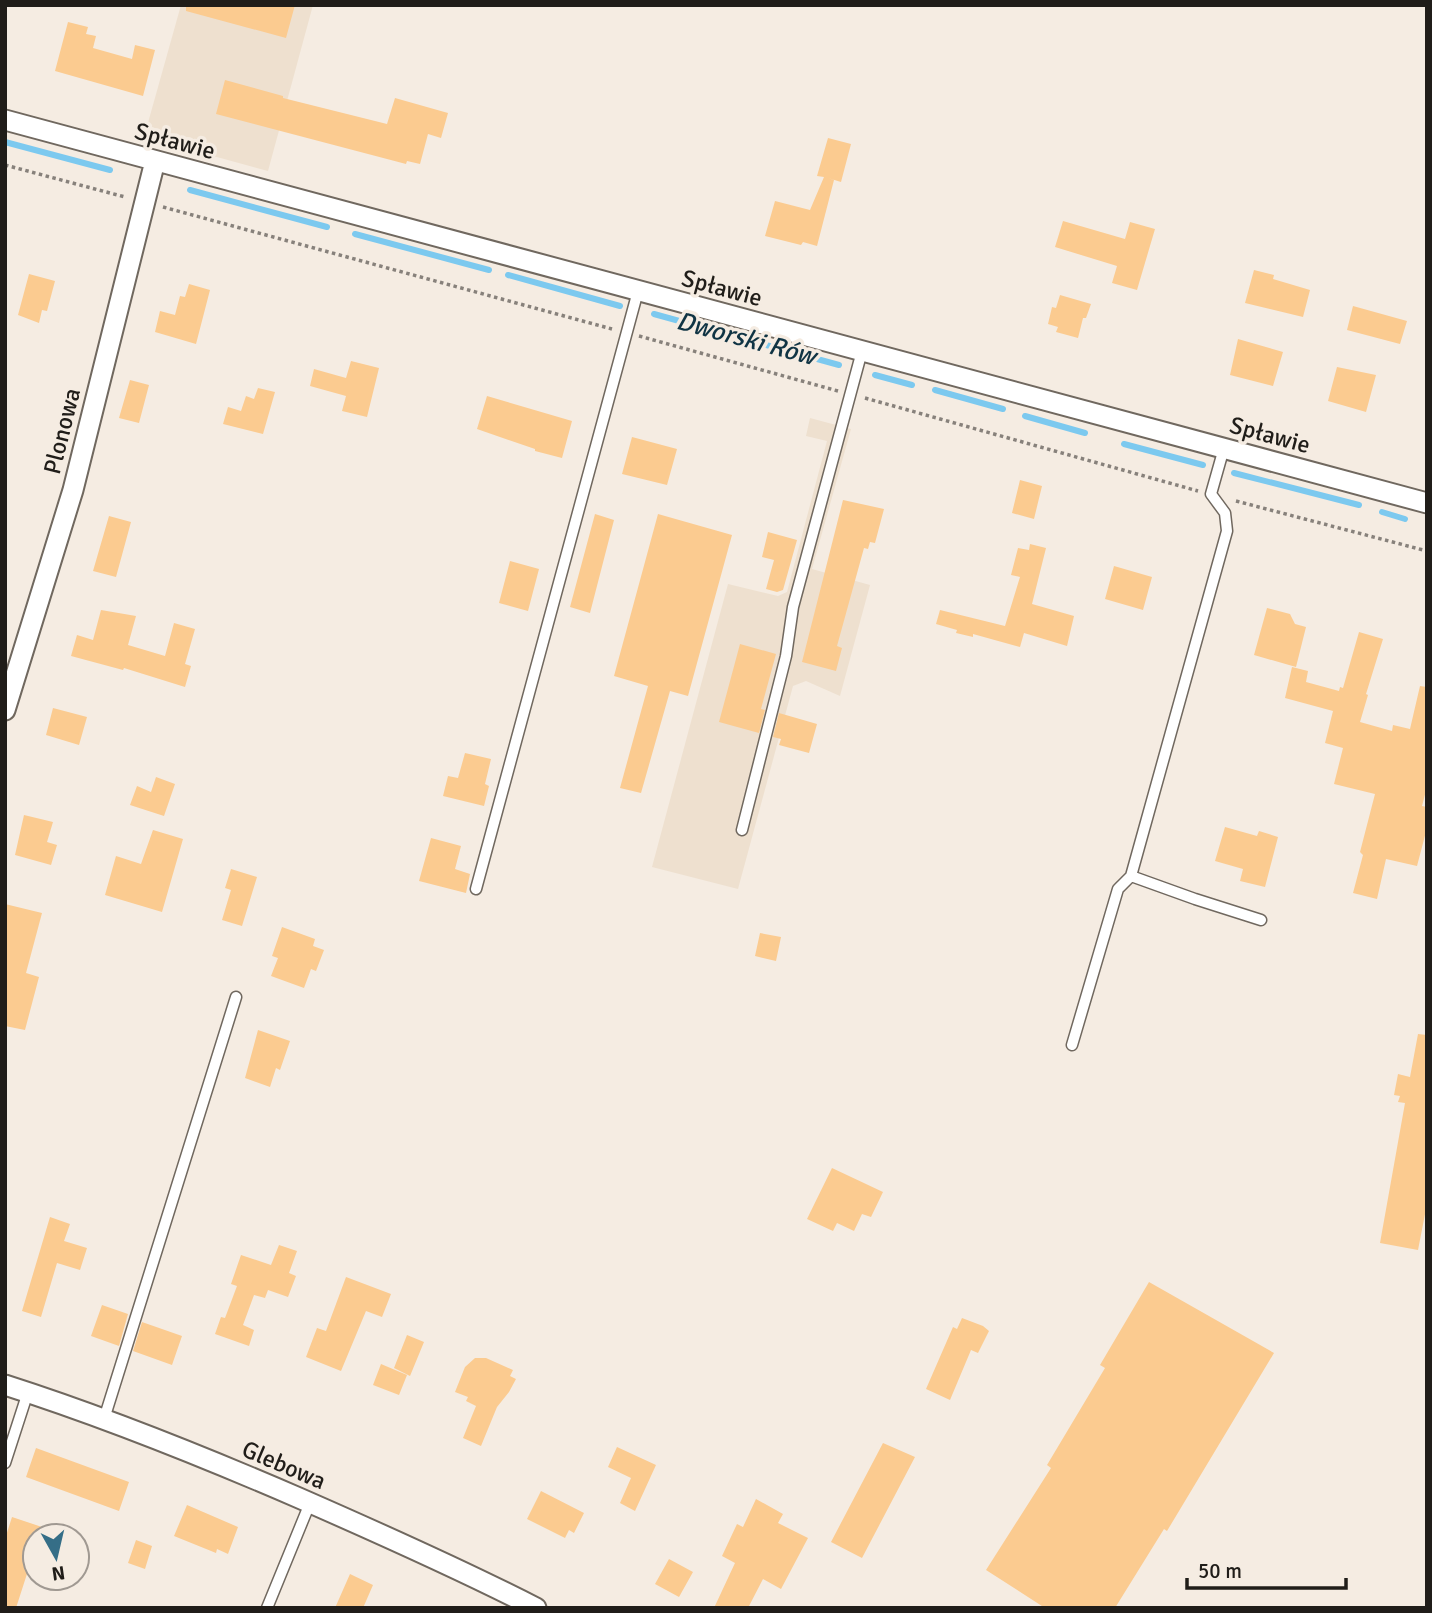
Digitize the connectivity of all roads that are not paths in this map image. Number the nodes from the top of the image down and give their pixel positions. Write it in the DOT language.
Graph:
graph roads {
  1 [pos="5,120"];
  2 [pos="155,161"];
  3 [pos="638,291"];
  4 [pos="862,351"];
  5 [pos="1224,448"];
  6 [pos="1427,503"];
  7 [pos="5,710"];
  8 [pos="742,831"];
  9 [pos="1131,876"];
  10 [pos="476,889"];
  11 [pos="1261,920"];
  12 [pos="236,997"];
  13 [pos="1072,1045"];
  14 [pos="5,1385"];
  15 [pos="28,1392"];
  16 [pos="104,1419"];
  17 [pos="5,1463"];
  18 [pos="310,1503"];
  19 [pos="267,1608"];
  20 [pos="536,1608"];
  1 -- 2 [label="street, Spławie"];
  2 -- 3 [label="street, Spławie"];
  2 -- 7 [label="street, Plonowa"];
  3 -- 4 [label="street, Spławie"];
  3 -- 10 [label="lane"];
  4 -- 5 [label="street, Spławie"];
  4 -- 8 [label="lane"];
  5 -- 6 [label="street, Spławie"];
  5 -- 9 [label="lane"];
  9 -- 11 [label="lane"];
  9 -- 13 [label="lane"];
  12 -- 16 [label="lane"];
  14 -- 15 [label="street, Glebowa"];
  15 -- 16 [label="street, Glebowa"];
  15 -- 17 [label="lane"];
  16 -- 18 [label="street, Glebowa"];
  18 -- 19 [label="lane"];
  18 -- 20 [label="street, Glebowa"];
}
